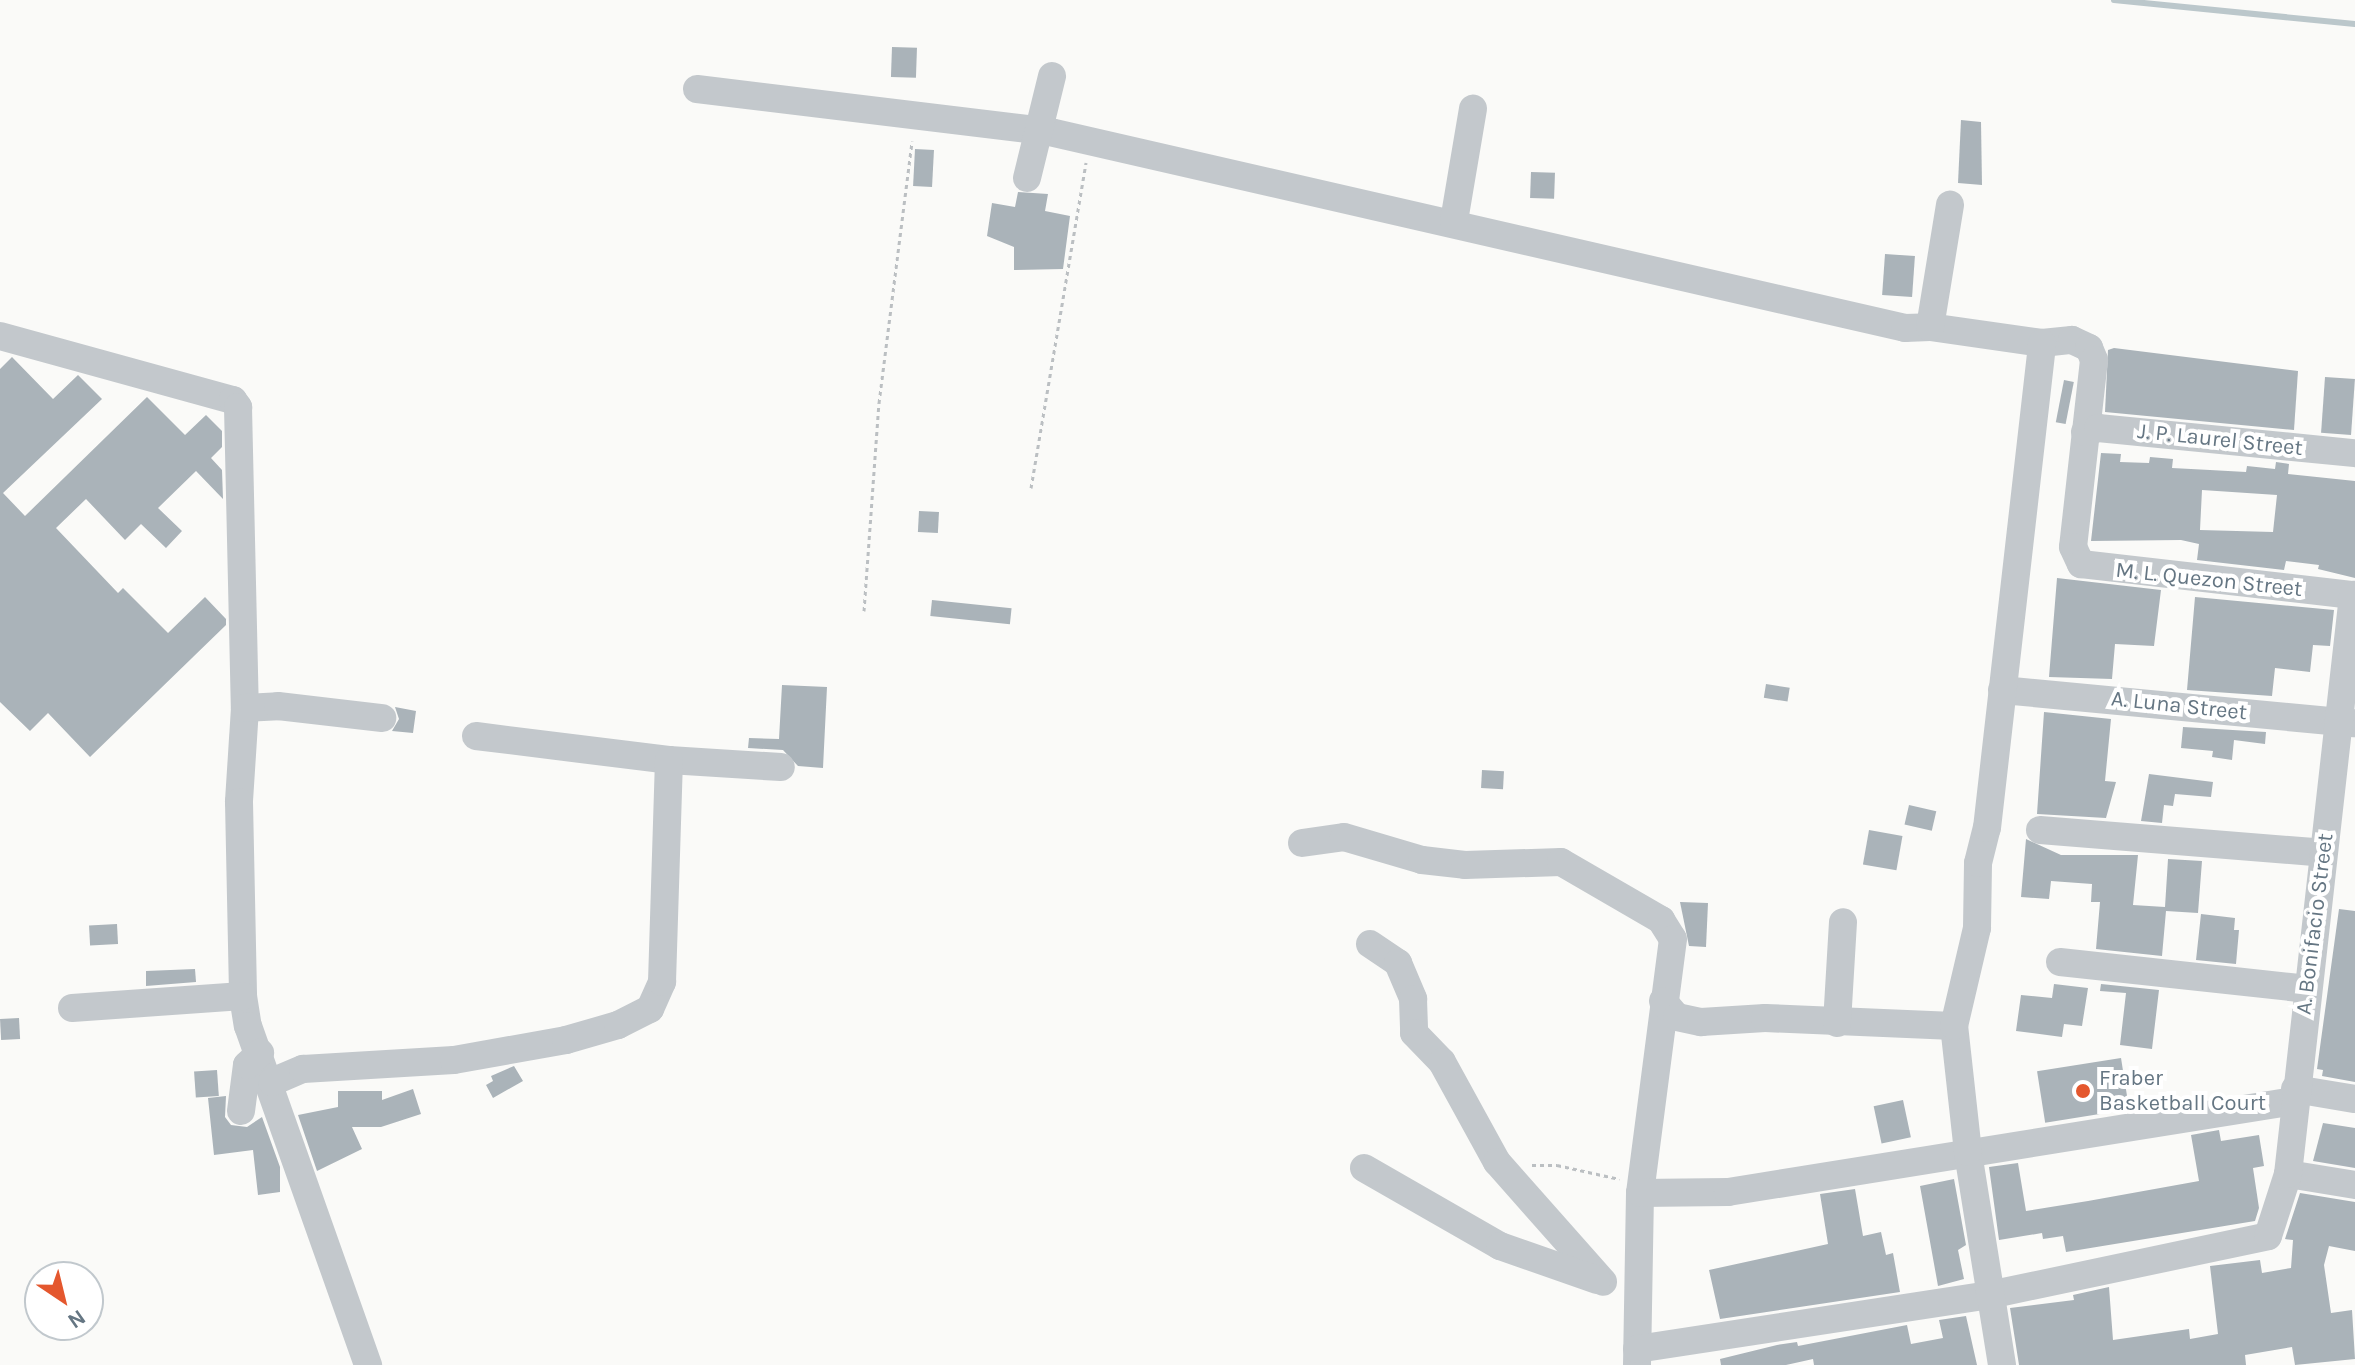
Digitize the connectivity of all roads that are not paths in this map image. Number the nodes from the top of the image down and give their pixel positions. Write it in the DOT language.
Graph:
graph roads {
  1 [pos="1052,76"];
  2 [pos="697,89"];
  3 [pos="1473,109"];
  4 [pos="1035,130"];
  5 [pos="1027,178"];
  6 [pos="1950,205"];
  7 [pos="1454,221"];
  8 [pos="1930,327"];
  9 [pos="0,336"];
  10 [pos="2042,343"];
  11 [pos="2085,432"];
  12 [pos="2355,453"];
  13 [pos="2354,595"];
  14 [pos="2002,690"];
  15 [pos="245,708"];
  16 [pos="382,718"];
  17 [pos="2347,723"];
  18 [pos="476,736"];
  19 [pos="669,760"];
  20 [pos="781,767"];
  21 [pos="2040,830"];
  22 [pos="1302,843"];
  23 [pos="2323,853"];
  24 [pos="1843,922"];
  25 [pos="1370,944"];
  26 [pos="2060,962"];
  27 [pos="2307,989"];
  28 [pos="243,996"];
  29 [pos="1663,1001"];
  30 [pos="72,1008"];
  31 [pos="1837,1023"];
  32 [pos="1954,1026"];
  33 [pos="260,1053"];
  34 [pos="272,1082"];
  35 [pos="2295,1095"];
  36 [pos="2355,1099"];
  37 [pos="241,1111"];
  38 [pos="1968,1152"];
  39 [pos="1364,1168"];
  40 [pos="2288,1174"];
  41 [pos="2355,1185"];
  42 [pos="1640,1193"];
  43 [pos="1603,1282"];
  44 [pos="1989,1295"];
  45 [pos="1639,1304"];
  46 [pos="1637,1357"];
  47 [pos="368,1365"];
  48 [pos="2002,1365"];
  1 -- 4 [label="street"];
  2 -- 4 [label="street"];
  3 -- 7 [label="street"];
  4 -- 5 [label="street"];
  4 -- 7 [label="street"];
  6 -- 8 [label="street"];
  7 -- 8 [label="street"];
  8 -- 10 [label="street"];
  9 -- 15 [label="street"];
  10 -- 11 [label="street"];
  10 -- 14 [label="street"];
  11 -- 12 [label="street, J. P. Laurel Street"];
  11 -- 13 [label="street, M. L. Quezon Street"];
  13 -- 17 [label="street, A. Bonifacio Street"];
  14 -- 17 [label="street, A. Luna Street"];
  14 -- 32 [label="street"];
  15 -- 16 [label="street"];
  15 -- 28 [label="street"];
  17 -- 23 [label="street, A. Bonifacio Street"];
  18 -- 19 [label="street"];
  19 -- 20 [label="street"];
  19 -- 34 [label="street"];
  21 -- 23 [label="street"];
  22 -- 29 [label="street"];
  23 -- 27 [label="street, A. Bonifacio Street"];
  24 -- 31 [label="street"];
  25 -- 43 [label="street"];
  26 -- 27 [label="street"];
  27 -- 35 [label="street, A. Bonifacio Street"];
  28 -- 30 [label="street"];
  28 -- 33 [label="street"];
  29 -- 31 [label="street"];
  29 -- 42 [label="street"];
  31 -- 32 [label="street"];
  32 -- 38 [label="street"];
  33 -- 34 [label="street"];
  33 -- 37 [label="street"];
  34 -- 47 [label="street"];
  35 -- 36 [label="street"];
  35 -- 38 [label="street"];
  35 -- 40 [label="street, A. Bonifacio Street"];
  38 -- 42 [label="street"];
  38 -- 44 [label="street"];
  39 -- 43 [label="street"];
  40 -- 41 [label="street"];
  40 -- 44 [label="street, A. Bonifacio Street"];
  42 -- 45 [label="street"];
  43 -- 45 [label="street"];
  44 -- 46 [label="street"];
  44 -- 48 [label="street"];
  45 -- 46 [label="street"];
}
